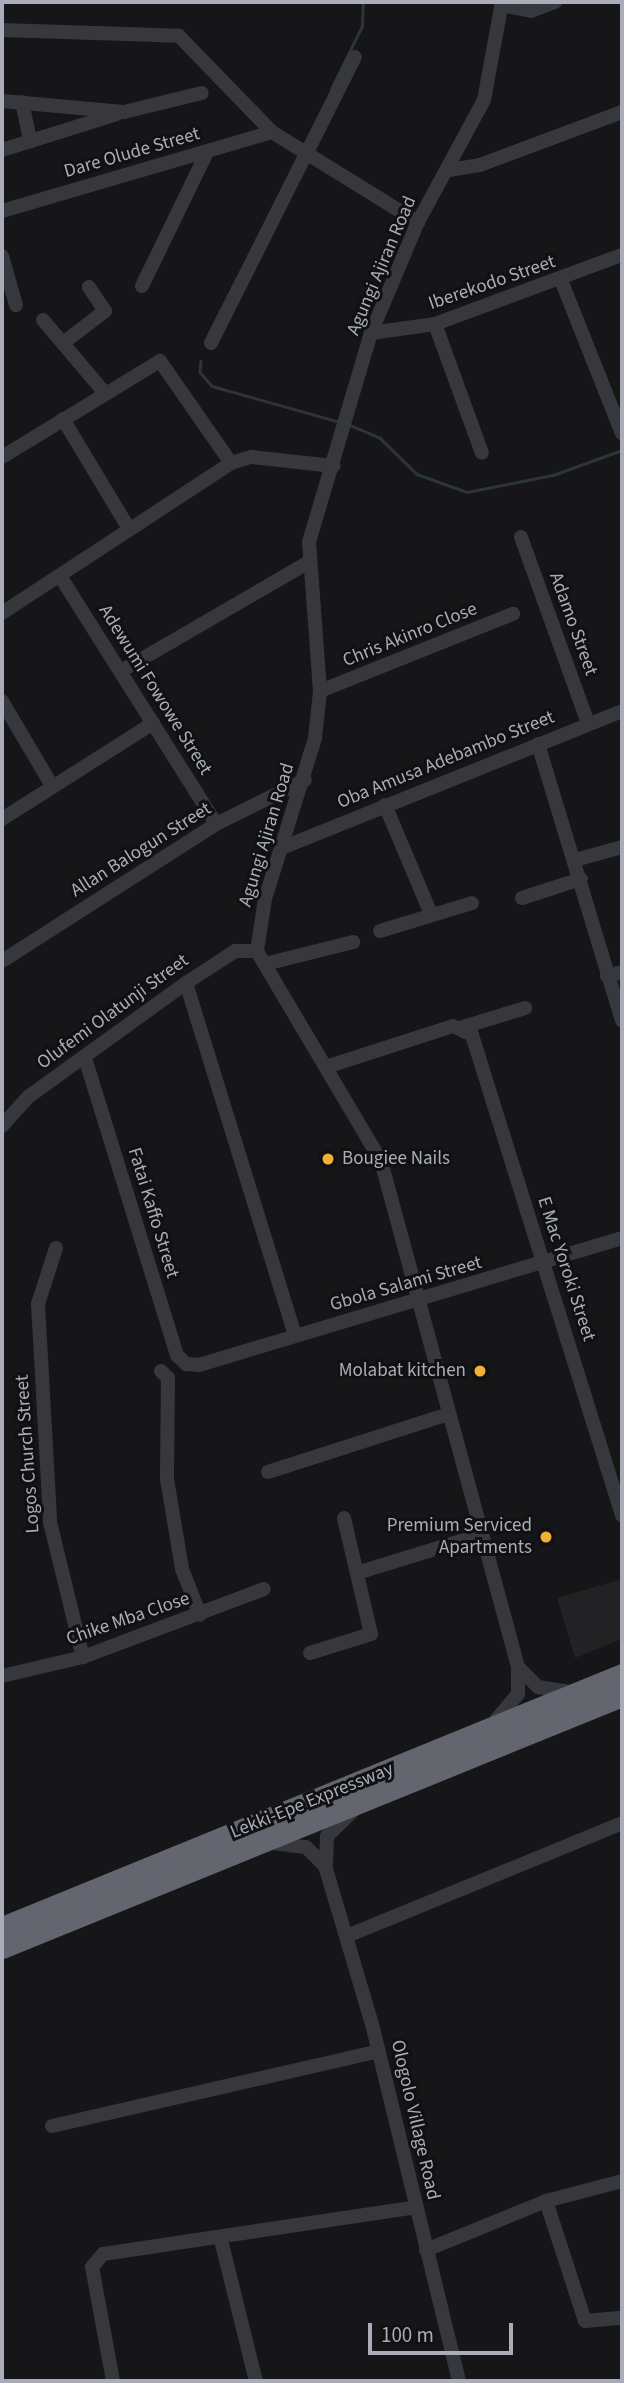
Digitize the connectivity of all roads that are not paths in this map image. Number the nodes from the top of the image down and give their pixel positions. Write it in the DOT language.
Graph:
graph roads {
  1 [pos="555,2"];
  2 [pos="502,4"];
  3 [pos="2,30"];
  4 [pos="355,57"];
  5 [pos="202,93"];
  6 [pos="2,101"];
  7 [pos="22,102"];
  8 [pos="124,112"];
  9 [pos="622,113"];
  10 [pos="272,132"];
  11 [pos="30,141"];
  12 [pos="2,150"];
  13 [pos="206,152"];
  14 [pos="308,153"];
  15 [pos="449,170"];
  16 [pos="2,211"];
  17 [pos="418,222"];
  18 [pos="2,256"];
  19 [pos="622,256"];
  20 [pos="561,280"];
  21 [pos="142,286"];
  22 [pos="89,287"];
  23 [pos="16,305"];
  24 [pos="43,320"];
  25 [pos="435,324"];
  26 [pos="371,333"];
  27 [pos="63,343"];
  28 [pos="211,343"];
  29 [pos="104,392"];
  30 [pos="63,419"];
  31 [pos="622,433"];
  32 [pos="482,453"];
  33 [pos="2,457"];
  34 [pos="231,463"];
  35 [pos="334,466"];
  36 [pos="130,529"];
  37 [pos="522,537"];
  38 [pos="309,562"];
  39 [pos="60,576"];
  40 [pos="2,613"];
  41 [pos="513,614"];
  42 [pos="121,671"];
  43 [pos="320,691"];
  44 [pos="2,701"];
  45 [pos="622,711"];
  46 [pos="153,723"];
  47 [pos="588,723"];
  48 [pos="538,744"];
  49 [pos="305,780"];
  50 [pos="52,786"];
  51 [pos="385,805"];
  52 [pos="2,819"];
  53 [pos="216,824"];
  54 [pos="284,847"];
  55 [pos="622,847"];
  56 [pos="575,860"];
  57 [pos="581,879"];
  58 [pos="522,898"];
  59 [pos="472,902"];
  60 [pos="431,914"];
  61 [pos="380,931"];
  62 [pos="353,942"];
  63 [pos="257,951"];
  64 [pos="2,961"];
  65 [pos="265,964"];
  66 [pos="622,972"];
  67 [pos="607,976"];
  68 [pos="187,983"];
  69 [pos="525,1008"];
  70 [pos="622,1021"];
  71 [pos="468,1031"];
  72 [pos="85,1058"];
  73 [pos="326,1067"];
  74 [pos="2,1126"];
  75 [pos="622,1238"];
  76 [pos="57,1248"];
  77 [pos="544,1264"];
  78 [pos="418,1302"];
  79 [pos="295,1335"];
  80 [pos="199,1365"];
  81 [pos="161,1371"];
  82 [pos="449,1414"];
  83 [pos="268,1472"];
  84 [pos="622,1515"];
  85 [pos="344,1518"];
  86 [pos="480,1535"];
  87 [pos="360,1572"];
  88 [pos="264,1590"];
  89 [pos="200,1615"];
  90 [pos="310,1653"];
  91 [pos="83,1657"];
  92 [pos="518,1667"];
  93 [pos="622,1674"];
  94 [pos="2,1676"];
  95 [pos="575,1692"];
  96 [pos="622,1696"];
  97 [pos="476,1735"];
  98 [pos="376,1795"];
  99 [pos="622,1823"];
  100 [pos="247,1848"];
  101 [pos="326,1869"];
  102 [pos="2,1927"];
  103 [pos="347,1936"];
  104 [pos="2,1948"];
  105 [pos="379,2051"];
  106 [pos="52,2126"];
  107 [pos="622,2181"];
  108 [pos="546,2201"];
  109 [pos="416,2207"];
  110 [pos="220,2240"];
  111 [pos="426,2250"];
  112 [pos="622,2318"];
  113 [pos="113,2381"];
  114 [pos="256,2381"];
  115 [pos="459,2381"];
  1 -- 2 [label="street"];
  2 -- 15 [label="street, Agungi Ajiran Road"];
  3 -- 10 [label="street"];
  4 -- 14 [label="street"];
  5 -- 8 [label="street"];
  6 -- 7 [label="street"];
  7 -- 8 [label="street"];
  7 -- 11 [label="street"];
  8 -- 11 [label="street"];
  9 -- 15 [label="street"];
  10 -- 13 [label="street, Dare Olude Street"];
  10 -- 14 [label="street"];
  11 -- 12 [label="street"];
  13 -- 16 [label="street, Dare Olude Street"];
  13 -- 21 [label="street"];
  14 -- 17 [label="street"];
  14 -- 28 [label="street"];
  15 -- 17 [label="street, Agungi Ajiran Road"];
  17 -- 26 [label="street, Agungi Ajiran Road"];
  18 -- 23 [label="street"];
  19 -- 20 [label="street, Iberekodo Street"];
  20 -- 25 [label="street, Iberekodo Street"];
  20 -- 31 [label="street"];
  22 -- 27 [label="street"];
  24 -- 27 [label="street"];
  25 -- 26 [label="street, Iberekodo Street"];
  25 -- 32 [label="street"];
  26 -- 35 [label="street, Agungi Ajiran Road"];
  27 -- 29 [label="street"];
  29 -- 30 [label="street"];
  29 -- 34 [label="street"];
  30 -- 33 [label="street"];
  30 -- 36 [label="street"];
  34 -- 35 [label="street"];
  34 -- 36 [label="street"];
  35 -- 38 [label="street, Agungi Ajiran Road"];
  36 -- 39 [label="street"];
  37 -- 47 [label="street, Adamo Street"];
  38 -- 42 [label="street"];
  38 -- 43 [label="street, Agungi Ajiran Road"];
  39 -- 40 [label="street"];
  39 -- 42 [label="street, Adewumi Fowowe Street"];
  41 -- 43 [label="street, Chris Akinro Close"];
  42 -- 46 [label="street, Adewumi Fowowe Street"];
  43 -- 49 [label="street, Agungi Ajiran Road"];
  44 -- 50 [label="street"];
  45 -- 47 [label="street, Oba Amusa Adebambo Street"];
  46 -- 50 [label="street"];
  46 -- 53 [label="street, Adewumi Fowowe Street"];
  47 -- 48 [label="street, Oba Amusa Adebambo Street"];
  48 -- 51 [label="street, Oba Amusa Adebambo Street"];
  48 -- 56 [label="street"];
  49 -- 53 [label="street, Allan Balogun Street"];
  49 -- 54 [label="street, Agungi Ajiran Road"];
  50 -- 52 [label="street"];
  51 -- 54 [label="street, Oba Amusa Adebambo Street"];
  51 -- 60 [label="street"];
  53 -- 64 [label="street, Allan Balogun Street"];
  54 -- 63 [label="street, Agungi Ajiran Road"];
  55 -- 56 [label="street"];
  56 -- 57 [label="street"];
  57 -- 58 [label="street"];
  57 -- 67 [label="street"];
  59 -- 60 [label="street"];
  60 -- 61 [label="street"];
  62 -- 65 [label="street"];
  63 -- 65 [label="street"];
  63 -- 68 [label="street, Olufemi Olatunji Street"];
  65 -- 73 [label="street"];
  66 -- 67 [label="street"];
  67 -- 70 [label="street"];
  68 -- 72 [label="street, Olufemi Olatunji Street"];
  68 -- 79 [label="street"];
  69 -- 71 [label="street"];
  71 -- 73 [label="street"];
  71 -- 77 [label="street, E Mac Yoroki Street"];
  72 -- 74 [label="street, Olufemi Olatunji Street"];
  72 -- 80 [label="street, Fatai Kaffo Street"];
  73 -- 78 [label="street"];
  75 -- 77 [label="street, Gbola Salami Street"];
  76 -- 91 [label="street, Logos Church Street"];
  77 -- 78 [label="street, Gbola Salami Street"];
  77 -- 84 [label="street, E Mac Yoroki Street"];
  78 -- 79 [label="street, Gbola Salami Street"];
  78 -- 82 [label="street"];
  79 -- 80 [label="street, Gbola Salami Street"];
  81 -- 89 [label="street"];
  82 -- 83 [label="street"];
  82 -- 86 [label="street"];
  85 -- 87 [label="street"];
  86 -- 87 [label="street"];
  86 -- 92 [label="street"];
  87 -- 90 [label="street"];
  88 -- 89 [label="street, Chike Mba Close"];
  89 -- 91 [label="street, Chike Mba Close"];
  91 -- 94 [label="street, Chike Mba Close"];
  92 -- 95 [label="street"];
  92 -- 97 [label="street"];
  93 -- 95 [label="highway, Lekki-Epe Expressway"];
  95 -- 97 [label="highway, Lekki-Epe Expressway"];
  96 -- 98 [label="highway, Lekki-Epe Expressway"];
  97 -- 102 [label="highway, Lekki-Epe Expressway"];
  98 -- 100 [label="highway, Lekki-Epe Expressway"];
  98 -- 101 [label="street"];
  99 -- 103 [label="street"];
  100 -- 101 [label="street"];
  100 -- 104 [label="highway, Lekki-Epe Expressway"];
  101 -- 103 [label="street, Ologolo Village Road"];
  103 -- 105 [label="street, Ologolo Village Road"];
  105 -- 106 [label="street"];
  105 -- 109 [label="street, Ologolo Village Road"];
  107 -- 108 [label="street"];
  108 -- 111 [label="street"];
  108 -- 112 [label="street"];
  109 -- 110 [label="street"];
  109 -- 111 [label="street, Ologolo Village Road"];
  110 -- 113 [label="street"];
  110 -- 114 [label="street"];
  111 -- 115 [label="street, Ologolo Village Road"];
}
